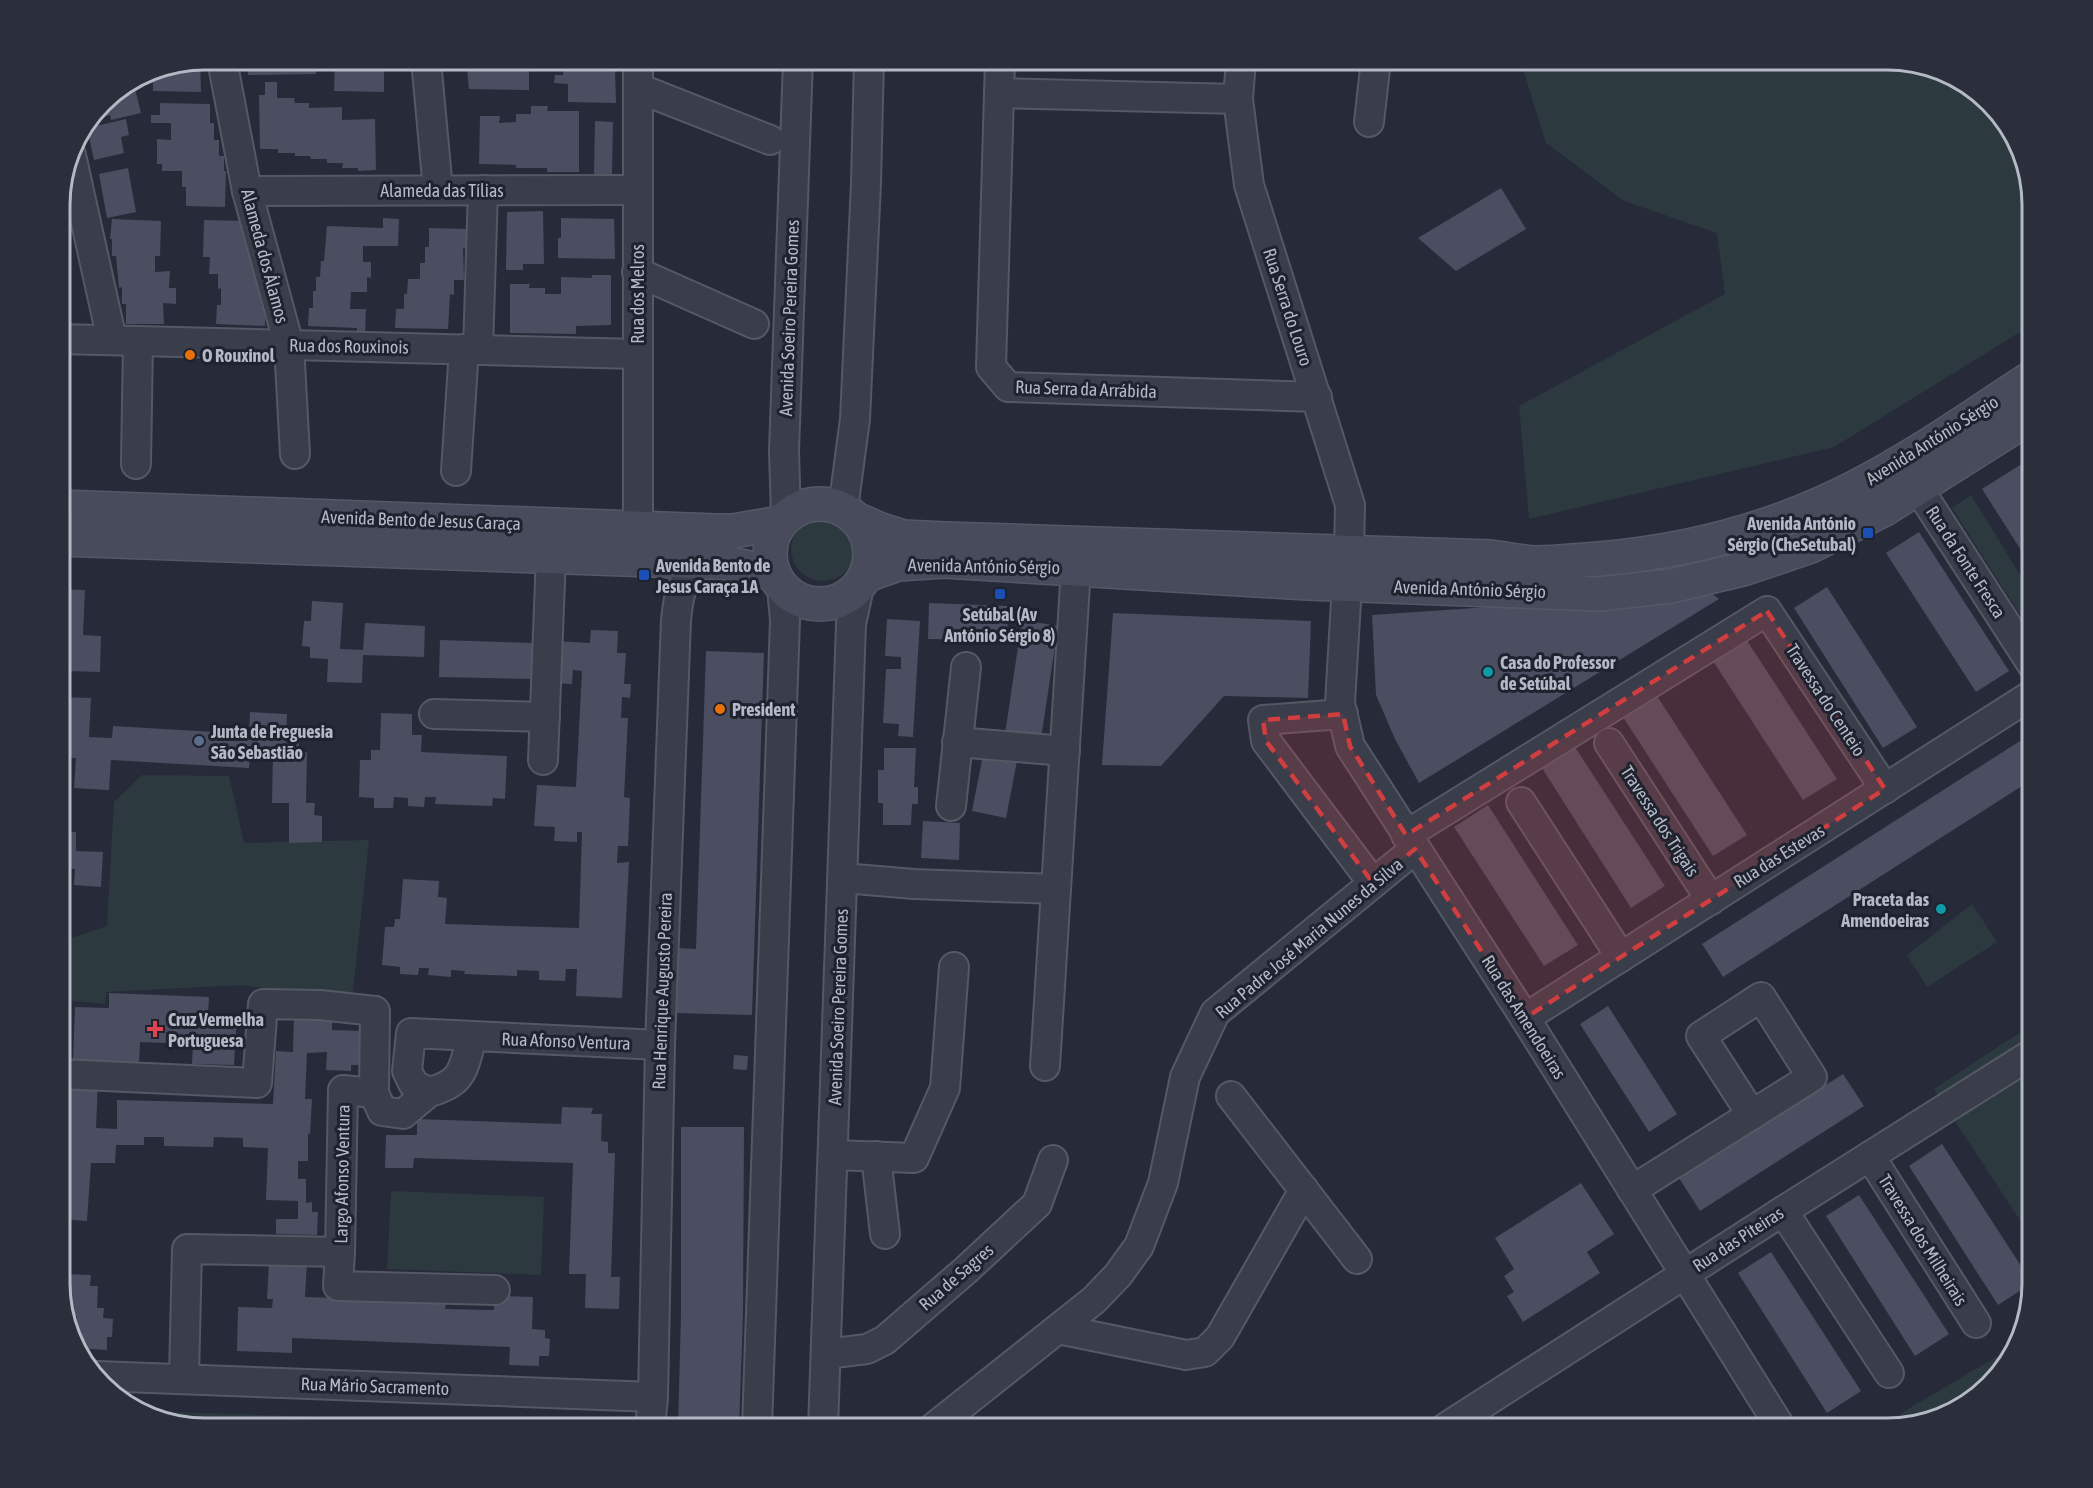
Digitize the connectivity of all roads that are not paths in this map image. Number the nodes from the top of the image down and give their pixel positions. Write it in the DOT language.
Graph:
graph roads {
  1 [pos="224,70"];
  2 [pos="427,70"];
  3 [pos="638,70"];
  4 [pos="798,70"];
  5 [pos="869,70"];
  6 [pos="1000,70"];
  7 [pos="1240,70"];
  8 [pos="1375,70"];
  9 [pos="638,88"];
  10 [pos="999,93"];
  11 [pos="1238,99"];
  12 [pos="1369,122"];
  13 [pos="770,140"];
  14 [pos="75,169"];
  15 [pos="438,190"];
  16 [pos="483,190"];
  17 [pos="637,190"];
  18 [pos="247,191"];
  19 [pos="637,272"];
  20 [pos="754,324"];
  21 [pos="71,339"];
  22 [pos="125,340"];
  23 [pos="289,345"];
  24 [pos="471,350"];
  25 [pos="637,354"];
  26 [pos="2022,384"];
  27 [pos="1317,398"];
  28 [pos="2022,427"];
  29 [pos="295,454"];
  30 [pos="136,464"];
  31 [pos="456,471"];
  32 [pos="1918,488"];
  33 [pos="71,507"];
  34 [pos="851,515"];
  35 [pos="783,520"];
  36 [pos="638,528"];
  37 [pos="71,539"];
  38 [pos="1349,552"];
  39 [pos="551,556"];
  40 [pos="700,562"];
  41 [pos="1076,568"];
  42 [pos="778,581"];
  43 [pos="863,581"];
  44 [pos="1347,584"];
  45 [pos="1767,611"];
  46 [pos="2022,649"];
  47 [pos="966,667"];
  48 [pos="2022,701"];
  49 [pos="434,714"];
  50 [pos="1343,714"];
  51 [pos="545,717"];
  52 [pos="957,742"];
  53 [pos="1609,743"];
  54 [pos="1065,751"];
  55 [pos="543,760"];
  56 [pos="1885,789"];
  57 [pos="1521,802"];
  58 [pos="951,806"];
  59 [pos="1411,842"];
  60 [pos="843,878"];
  61 [pos="1373,883"];
  62 [pos="1056,889"];
  63 [pos="1711,900"];
  64 [pos="1621,957"];
  65 [pos="954,967"];
  66 [pos="1525,1018"];
  67 [pos="472,1037"];
  68 [pos="660,1045"];
  69 [pos="2022,1060"];
  70 [pos="1045,1066"];
  71 [pos="71,1075"];
  72 [pos="429,1092"];
  73 [pos="374,1093"];
  74 [pos="1231,1096"];
  75 [pos="1752,1115"];
  76 [pos="833,1155"];
  77 [pos="876,1156"];
  78 [pos="1870,1156"];
  79 [pos="1053,1160"];
  80 [pos="1304,1190"];
  81 [pos="1632,1190"];
  82 [pos="1783,1211"];
  83 [pos="885,1234"];
  84 [pos="328,1253"];
  85 [pos="1357,1258"];
  86 [pos="1685,1273"];
  87 [pos="495,1290"];
  88 [pos="1976,1323"];
  89 [pos="1058,1329"];
  90 [pos="826,1354"];
  91 [pos="1889,1373"];
  92 [pos="108,1376"];
  93 [pos="184,1378"];
  94 [pos="653,1397"];
  95 [pos="824,1417"];
  96 [pos="651,1418"];
  97 [pos="757,1418"];
  98 [pos="946,1418"];
  99 [pos="1460,1418"];
  100 [pos="1775,1418"];
  1 -- 18 [label="street, Alameda dos Álamos"];
  2 -- 15 [label="street"];
  3 -- 9 [label="street, Rua dos Melros"];
  4 -- 35 [label="street, Avenida Soeiro Pereira Gomes"];
  5 -- 34 [label="street"];
  6 -- 10 [label="street, Rua Serra da Arrábida"];
  7 -- 11 [label="street, Rua Serra do Louro"];
  8 -- 12 [label="street"];
  9 -- 13 [label="street"];
  9 -- 17 [label="street, Rua dos Melros"];
  10 -- 11 [label="street"];
  10 -- 27 [label="street, Rua Serra da Arrábida"];
  11 -- 27 [label="street, Rua Serra do Louro"];
  14 -- 22 [label="street"];
  15 -- 16 [label="street, Alameda das Tílias"];
  15 -- 18 [label="street, Alameda das Tílias"];
  16 -- 17 [label="street, Alameda das Tílias"];
  16 -- 24 [label="street"];
  17 -- 19 [label="street, Rua dos Melros"];
  18 -- 23 [label="street, Alameda dos Álamos"];
  19 -- 20 [label="street"];
  19 -- 25 [label="street, Rua dos Melros"];
  21 -- 22 [label="street, Rua dos Rouxinois"];
  22 -- 23 [label="street, Rua dos Rouxinois"];
  22 -- 30 [label="street"];
  23 -- 24 [label="street, Rua dos Rouxinois"];
  23 -- 29 [label="street, Alameda dos Álamos"];
  24 -- 25 [label="street, Rua dos Rouxinois"];
  24 -- 31 [label="street"];
  25 -- 36 [label="street, Rua dos Melros"];
  26 -- 38 [label="main road, Avenida António Sérgio"];
  27 -- 38 [label="street, Rua Serra do Louro"];
  28 -- 32 [label="main road, Avenida António Sérgio"];
  32 -- 44 [label="main road, Avenida António Sérgio"];
  32 -- 46 [label="street, Rua da Fonte Fresca"];
  33 -- 36 [label="main road, Avenida Bento de Jesus Caraça"];
  34 -- 35 [label="main road"];
  34 -- 38 [label="main road, Avenida António Sérgio"];
  34 -- 43 [label="main road, Avenida Soeiro Pereira Gomes"];
  35 -- 36 [label="main road, Avenida Bento de Jesus Caraça"];
  35 -- 42 [label="main road, Avenida Soeiro Pereira Gomes"];
  37 -- 39 [label="main road, Avenida Bento de Jesus Caraça"];
  39 -- 40 [label="main road, Avenida Bento de Jesus Caraça"];
  39 -- 51 [label="street"];
  40 -- 42 [label="main road, Avenida Bento de Jesus Caraça"];
  40 -- 68 [label="street, Rua Henrique Augusto Pereira"];
  41 -- 43 [label="main road, Avenida António Sérgio"];
  41 -- 44 [label="main road, Avenida António Sérgio"];
  41 -- 54 [label="street"];
  42 -- 43 [label="main road"];
  42 -- 97 [label="street, Avenida Soeiro Pereira Gomes"];
  43 -- 60 [label="street, Avenida Soeiro Pereira Gomes"];
  44 -- 50 [label="street, Rua das Amendoeiras"];
  45 -- 56 [label="street, Travessa do Centeio"];
  45 -- 59 [label="street, Rua Padre José Maria Nunes da Silva"];
  47 -- 52 [label="street"];
  48 -- 56 [label="street, Rua das Estevas"];
  49 -- 51 [label="street"];
  50 -- 59 [label="street, Rua das Amendoeiras"];
  50 -- 61 [label="street"];
  51 -- 55 [label="street"];
  52 -- 54 [label="street"];
  52 -- 58 [label="street"];
  53 -- 63 [label="street, Travessa dos Trigais"];
  54 -- 62 [label="street"];
  56 -- 63 [label="street, Rua das Estevas"];
  57 -- 64 [label="street"];
  59 -- 61 [label="street, Rua Padre José Maria Nunes da Silva"];
  59 -- 66 [label="street, Rua das Amendoeiras"];
  60 -- 62 [label="street"];
  60 -- 76 [label="street, Avenida Soeiro Pereira Gomes"];
  61 -- 89 [label="street, Rua Padre José Maria Nunes da Silva"];
  62 -- 70 [label="street"];
  63 -- 64 [label="street, Rua das Estevas"];
  64 -- 66 [label="street, Rua das Estevas"];
  65 -- 77 [label="street"];
  66 -- 81 [label="street, Rua das Amendoeiras"];
  67 -- 68 [label="street, Rua Afonso Ventura"];
  67 -- 72 [label="street"];
  67 -- 72 [label="street, Rua Afonso Ventura"];
  68 -- 94 [label="street, Rua Henrique Augusto Pereira"];
  69 -- 78 [label="street, Rua das Piteiras"];
  71 -- 73 [label="street"];
  72 -- 73 [label="street"];
  73 -- 84 [label="street, Largo Afonso Ventura"];
  74 -- 80 [label="street"];
  75 -- 81 [label="street"];
  76 -- 77 [label="street"];
  76 -- 90 [label="street, Avenida Soeiro Pereira Gomes"];
  77 -- 83 [label="street"];
  78 -- 82 [label="street, Rua das Piteiras"];
  78 -- 88 [label="street, Travessa dos Milheirais"];
  79 -- 90 [label="street, Rua de Sagres"];
  80 -- 85 [label="street"];
  80 -- 89 [label="street"];
  81 -- 86 [label="street, Rua das Amendoeiras"];
  82 -- 86 [label="street, Rua das Piteiras"];
  82 -- 91 [label="street"];
  84 -- 87 [label="street, Largo Afonso Ventura"];
  84 -- 93 [label="street"];
  86 -- 99 [label="street, Rua das Piteiras"];
  86 -- 100 [label="street, Rua das Amendoeiras"];
  89 -- 98 [label="street, Rua Padre José Maria Nunes da Silva"];
  90 -- 95 [label="street, Avenida Soeiro Pereira Gomes"];
  92 -- 93 [label="street, Rua Mário Sacramento"];
  93 -- 94 [label="street, Rua Mário Sacramento"];
  94 -- 96 [label="street, Rua Henrique Augusto Pereira"];
}
